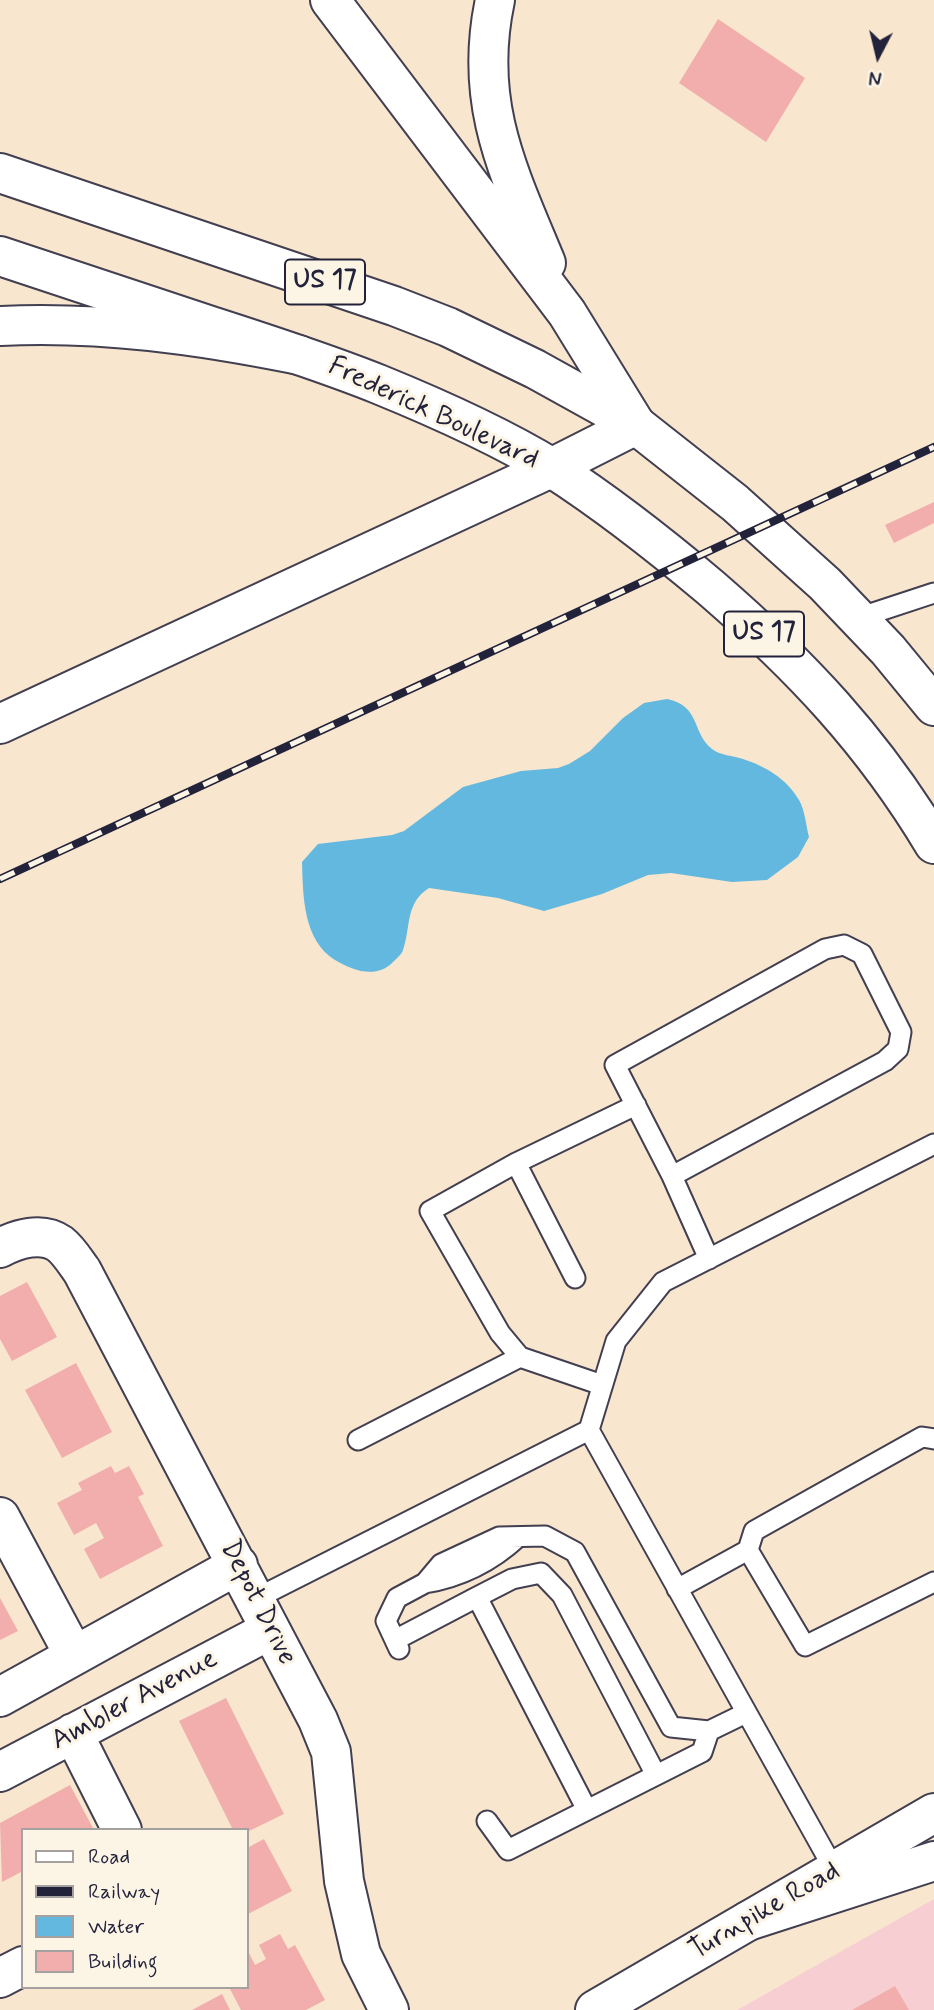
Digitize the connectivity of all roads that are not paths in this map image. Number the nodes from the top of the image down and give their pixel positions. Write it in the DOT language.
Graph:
graph roads {
  1 [pos="330,0"];
  2 [pos="495,0"];
  3 [pos="0,173"];
  4 [pos="0,256"];
  5 [pos="567,313"];
  6 [pos="0,326"];
  7 [pos="299,355"];
  8 [pos="636,425"];
  9 [pos="551,468"];
  10 [pos="934,593"];
  11 [pos="858,618"];
  12 [pos="934,706"];
  13 [pos="0,724"];
  14 [pos="934,844"];
  15 [pos="636,1105"];
  16 [pos="934,1144"];
  17 [pos="516,1163"];
  18 [pos="672,1176"];
  19 [pos="0,1248"];
  20 [pos="709,1259"];
  21 [pos="575,1279"];
  22 [pos="520,1357"];
  23 [pos="603,1385"];
  24 [pos="589,1430"];
  25 [pos="934,1439"];
  26 [pos="358,1440"];
  27 [pos="0,1517"];
  28 [pos="748,1550"];
  29 [pos="238,1565"];
  30 [pos="934,1583"];
  31 [pos="677,1589"];
  32 [pos="477,1597"];
  33 [pos="262,1614"];
  34 [pos="74,1655"];
  35 [pos="0,1697"];
  36 [pos="746,1713"];
  37 [pos="709,1731"];
  38 [pos="74,1733"];
  39 [pos="0,1772"];
  40 [pos="656,1775"];
  41 [pos="587,1810"];
  42 [pos="934,1813"];
  43 [pos="487,1821"];
  44 [pos="121,1828"];
  45 [pos="934,1861"];
  46 [pos="835,1871"];
  47 [pos="748,1921"];
  48 [pos="21,1967"];
  49 [pos="0,1978"];
  50 [pos="389,2010"];
  51 [pos="595,2010"];
  1 -- 5 [label="main road"];
  2 -- 5 [label="main road"];
  3 -- 8 [label="main road, US 17"];
  4 -- 7 [label="main road, Frederick Boulevard / US 17"];
  5 -- 8 [label="main road"];
  6 -- 7 [label="main road"];
  7 -- 9 [label="main road, Frederick Boulevard / US 17"];
  8 -- 9 [label="main road"];
  8 -- 11 [label="main road, US 17"];
  9 -- 13 [label="main road"];
  9 -- 14 [label="main road, Frederick Boulevard / US 17"];
  10 -- 11 [label="lane"];
  11 -- 12 [label="main road, US 17"];
  15 -- 17 [label="lane"];
  15 -- 18 [label="lane"];
  15 -- 18 [label="lane"];
  16 -- 20 [label="lane"];
  17 -- 21 [label="lane"];
  17 -- 22 [label="lane"];
  18 -- 20 [label="lane"];
  19 -- 29 [label="main road, Depot Drive"];
  20 -- 23 [label="lane"];
  22 -- 23 [label="lane"];
  22 -- 26 [label="lane"];
  23 -- 24 [label="lane"];
  24 -- 31 [label="lane"];
  24 -- 33 [label="lane"];
  25 -- 28 [label="lane"];
  27 -- 34 [label="main road"];
  28 -- 30 [label="lane"];
  28 -- 31 [label="lane"];
  29 -- 33 [label="main road, Depot Drive"];
  29 -- 34 [label="main road"];
  31 -- 36 [label="lane"];
  32 -- 37 [label="lane"];
  32 -- 40 [label="lane"];
  32 -- 41 [label="lane"];
  33 -- 38 [label="main road, Ambler Avenue"];
  33 -- 50 [label="main road, Depot Drive"];
  34 -- 35 [label="main road"];
  36 -- 37 [label="lane"];
  36 -- 46 [label="lane"];
  37 -- 40 [label="lane"];
  38 -- 39 [label="main road, Ambler Avenue"];
  38 -- 44 [label="main road"];
  40 -- 41 [label="lane"];
  41 -- 43 [label="lane"];
  42 -- 46 [label="main road, Turnpike Road"];
  45 -- 47 [label="main road"];
  46 -- 47 [label="main road, Turnpike Road"];
  47 -- 51 [label="main road, Turnpike Road"];
  48 -- 49 [label="main road"];
}
